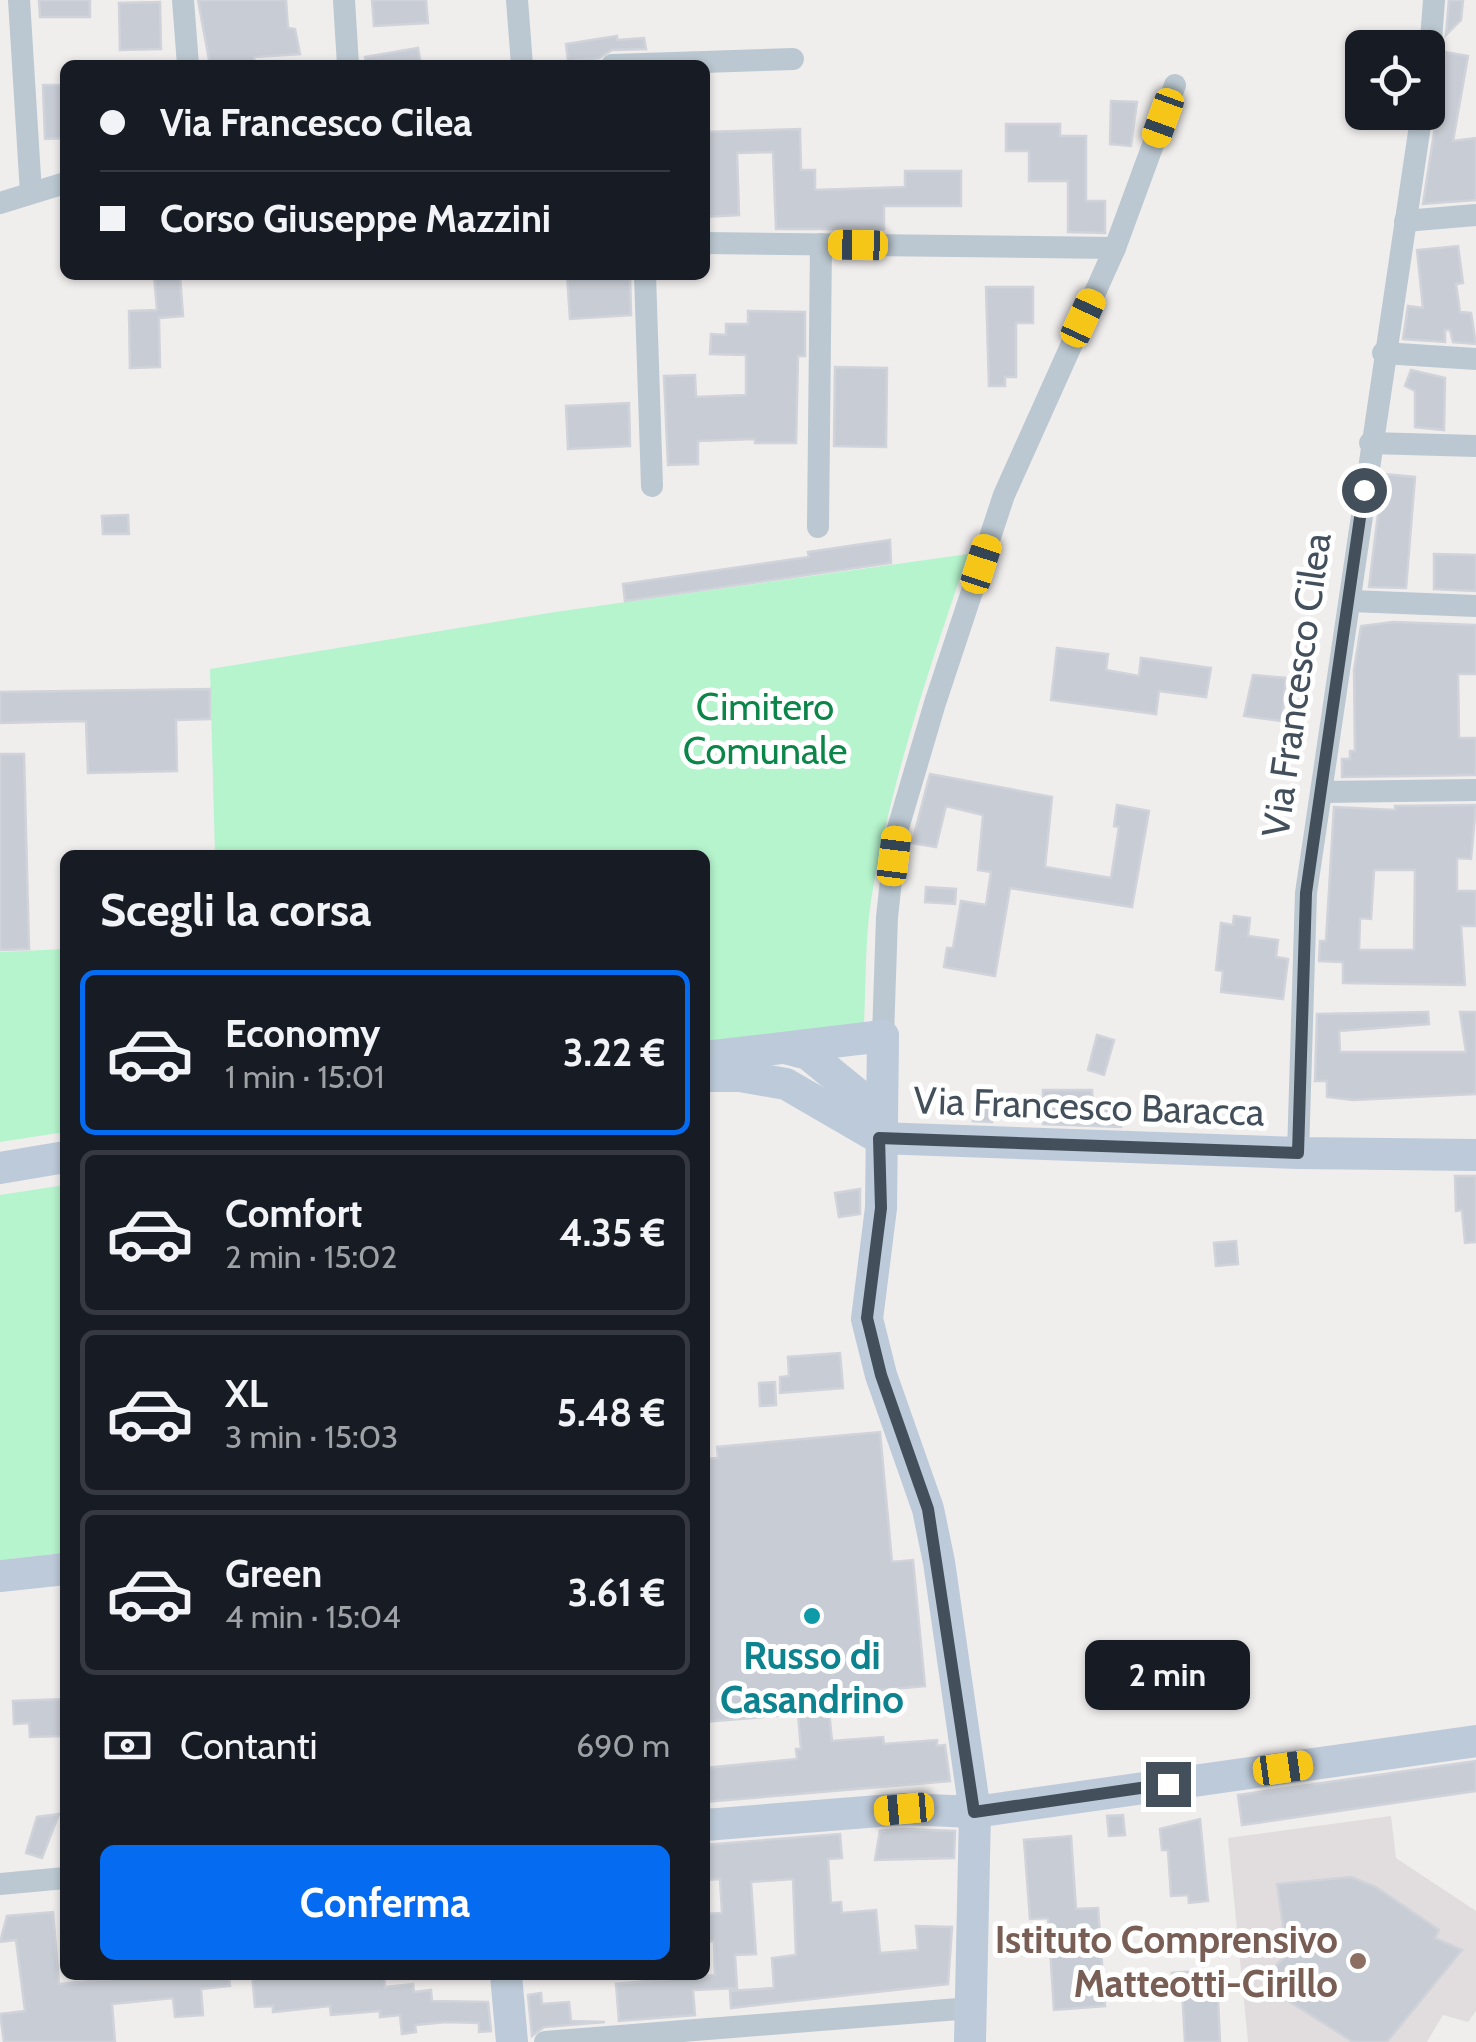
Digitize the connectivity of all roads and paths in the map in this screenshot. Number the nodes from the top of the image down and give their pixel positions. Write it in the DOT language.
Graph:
graph roads {
  1 [pos="19,0"];
  2 [pos="183,0"];
  3 [pos="344,0"];
  4 [pos="516,0"];
  5 [pos="1434,0"];
  6 [pos="1432,30"];
  7 [pos="793,59"];
  8 [pos="188,60"];
  9 [pos="348,60"];
  10 [pos="522,60"];
  11 [pos="710,61"];
  12 [pos="1175,85"];
  13 [pos="1419,130"];
  14 [pos="60,184"];
  15 [pos="31,193"];
  16 [pos="0,203"];
  17 [pos="1476,215"];
  18 [pos="1405,221"];
  19 [pos="710,243"];
  20 [pos="821,244"];
  21 [pos="1115,248"];
  22 [pos="645,280"];
  23 [pos="1383,353"];
  24 [pos="1476,359"];
  25 [pos="1370,443"];
  26 [pos="1476,446"];
  27 [pos="652,486"];
  28 [pos="818,527"];
  29 [pos="1351,602"];
  30 [pos="1476,606"];
  31 [pos="1476,790"];
  32 [pos="1322,792"];
  33 [pos="883,1036"];
  34 [pos="779,1046"];
  35 [pos="710,1055"];
  36 [pos="710,1076"];
  37 [pos="824,1087"];
  38 [pos="879,1125"];
  39 [pos="1298,1153"];
  40 [pos="1476,1155"];
  41 [pos="60,1158"];
  42 [pos="0,1168"];
  43 [pos="60,1174"];
  44 [pos="0,1182"];
  45 [pos="60,1570"];
  46 [pos="0,1576"];
  47 [pos="1476,1740"];
  48 [pos="974,1812"];
  49 [pos="710,1825"];
  50 [pos="60,1878"];
  51 [pos="0,1884"];
  52 [pos="506,1980"];
  53 [pos="971,2008"];
  54 [pos="512,2042"];
  55 [pos="544,2042"];
  56 [pos="970,2042"];
  1 -- 15 [label="street"];
  2 -- 8 [label="street"];
  3 -- 9 [label="street"];
  4 -- 10 [label="street"];
  5 -- 6 [label="street"];
  7 -- 11 [label="street"];
  12 -- 21 [label="street"];
  13 -- 18 [label="street, Via Francesco Cilea"];
  14 -- 15 [label="street"];
  15 -- 16 [label="street"];
  17 -- 18 [label="street"];
  18 -- 23 [label="street, Via Francesco Cilea"];
  19 -- 20 [label="street"];
  20 -- 21 [label="street"];
  20 -- 28 [label="street"];
  21 -- 33 [label="street"];
  22 -- 27 [label="street"];
  23 -- 24 [label="street"];
  23 -- 25 [label="street, Via Francesco Cilea"];
  25 -- 26 [label="street"];
  25 -- 29 [label="street, Via Francesco Cilea"];
  29 -- 30 [label="street"];
  29 -- 32 [label="street, Via Francesco Cilea"];
  31 -- 32 [label="street"];
  32 -- 39 [label="street, Via Francesco Cilea"];
  33 -- 34 [label="street"];
  33 -- 37 [label="street"];
  33 -- 38 [label="street"];
  34 -- 35 [label="street"];
  34 -- 37 [label="street"];
  36 -- 37 [label="street"];
  37 -- 38 [label="street"];
  38 -- 39 [label="street, Via Francesco Baracca"];
  38 -- 48 [label="street"];
  39 -- 40 [label="street, Via Francesco Baracca"];
  41 -- 42 [label="street"];
  43 -- 44 [label="street"];
  45 -- 46 [label="street"];
  47 -- 48 [label="street"];
  48 -- 49 [label="street"];
  48 -- 53 [label="street"];
  50 -- 51 [label="street"];
  52 -- 54 [label="street"];
  53 -- 55 [label="street"];
  53 -- 56 [label="street"];
}
